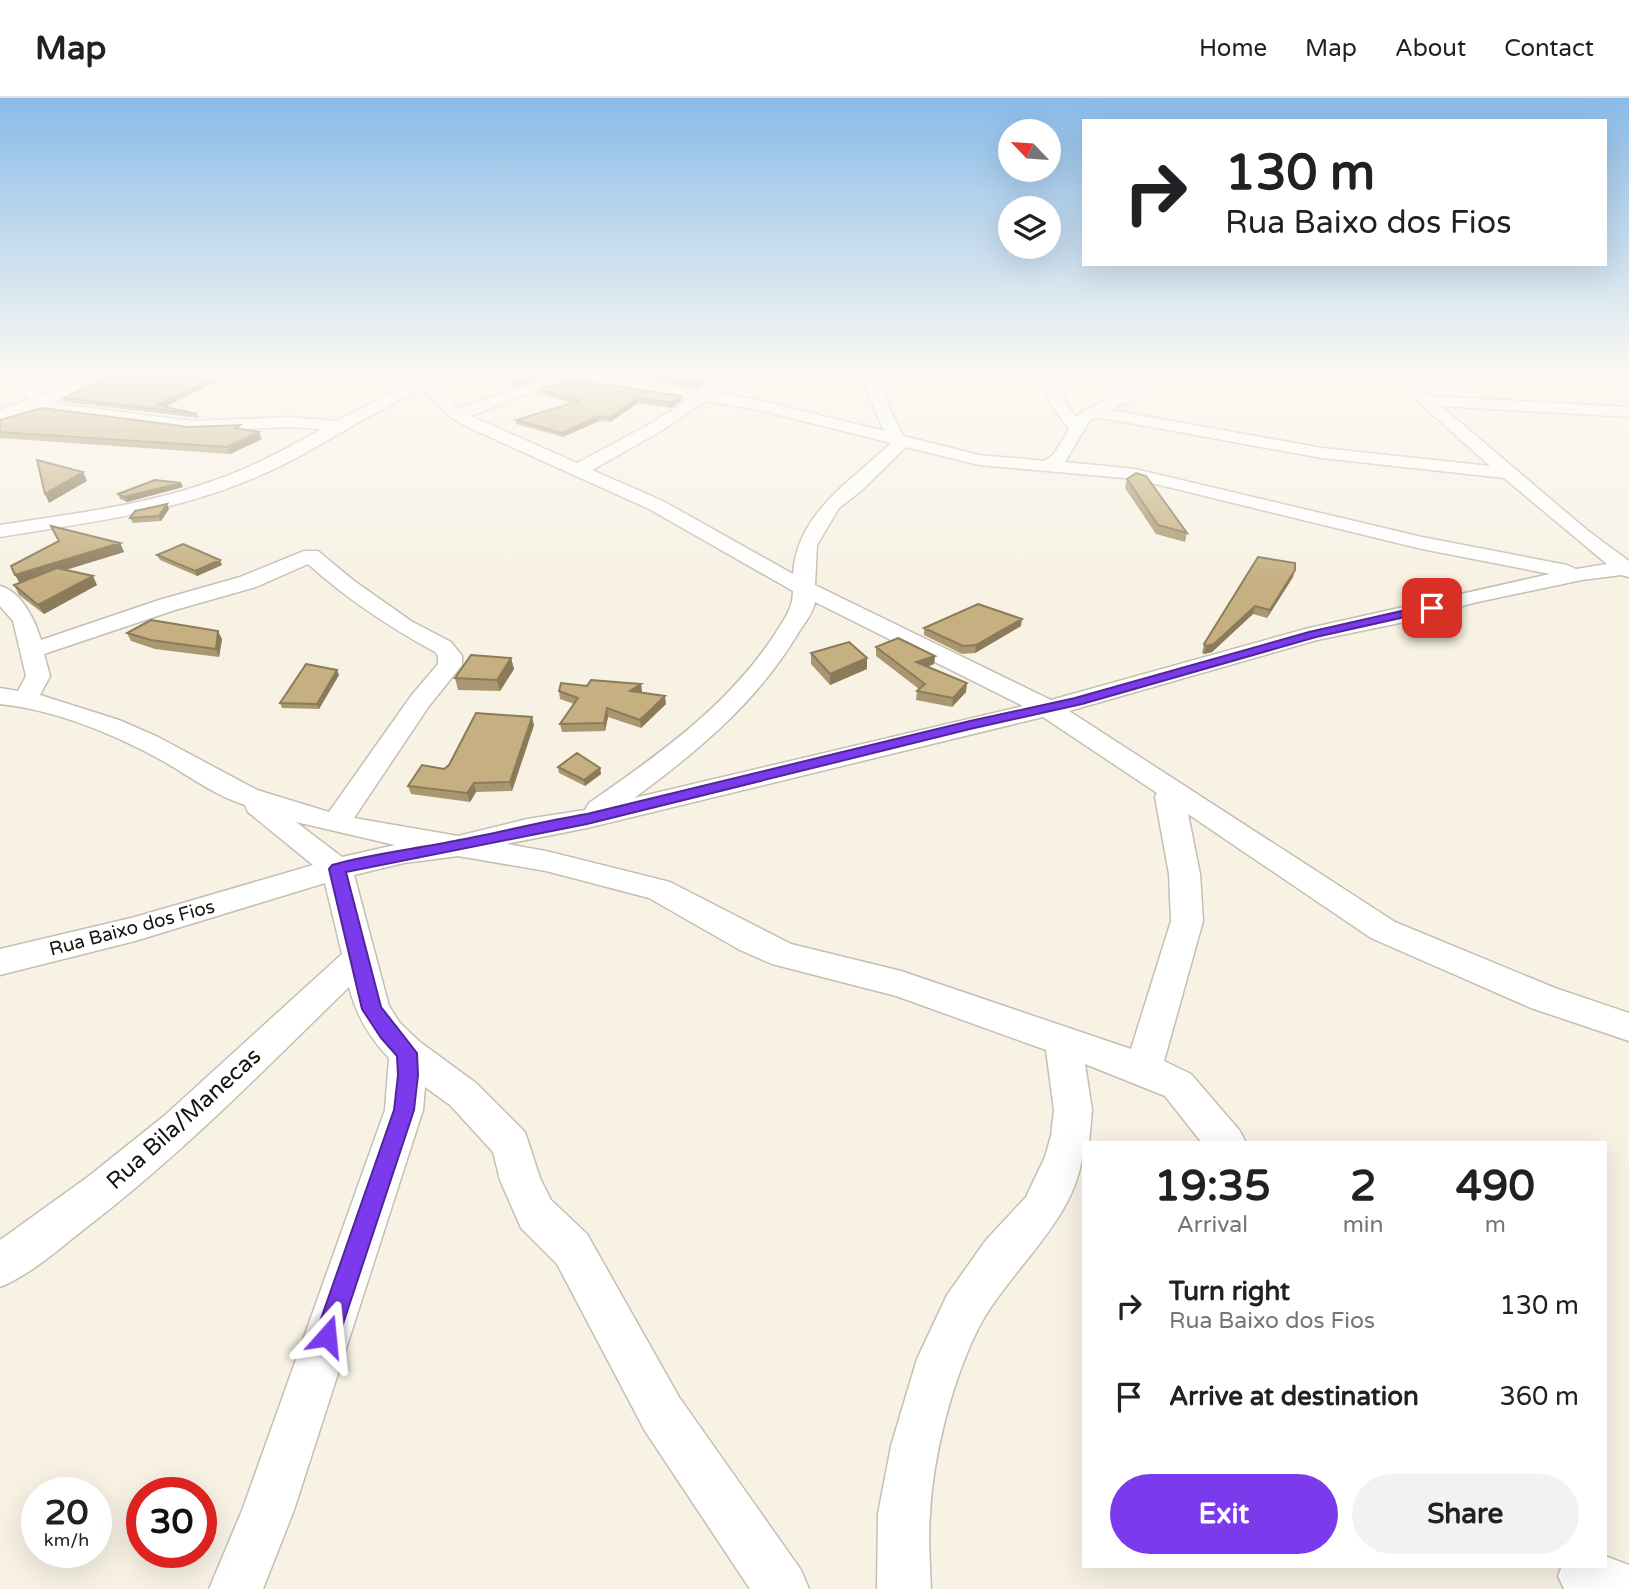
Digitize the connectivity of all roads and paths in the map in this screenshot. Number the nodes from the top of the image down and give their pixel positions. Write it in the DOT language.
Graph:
graph roads {
  1 [pos="306,445"];
  2 [pos="523,445"];
  3 [pos="624,445"];
  4 [pos="895,445"];
  5 [pos="917,445"];
  6 [pos="1068,445"];
  7 [pos="1275,445"];
  8 [pos="1477,445"];
  9 [pos="1047,468"];
  10 [pos="578,470"];
  11 [pos="1510,473"];
  12 [pos="0,531"];
  13 [pos="1628,573"];
  14 [pos="1582,574"];
  15 [pos="805,589"];
  16 [pos="0,592"];
  17 [pos="30,651"];
  18 [pos="13,697"];
  19 [pos="1047,708"];
  20 [pos="1172,791"];
  21 [pos="247,796"];
  22 [pos="587,819"];
  23 [pos="336,823"];
  24 [pos="458,846"];
  25 [pos="546,861"];
  26 [pos="337,869"];
  27 [pos="263,893"];
  28 [pos="345,903"];
  29 [pos="358,959"];
  30 [pos="0,962"];
  31 [pos="1629,1027"];
  32 [pos="1063,1042"];
  33 [pos="407,1053"];
  34 [pos="1143,1069"];
  35 [pos="1224,1141"];
  36 [pos="0,1266"];
  37 [pos="236,1589"];
  38 [pos="782,1589"];
  39 [pos="904,1589"];
  1 -- 12 [label="street"];
  2 -- 10 [label="street"];
  3 -- 10 [label="street"];
  4 -- 15 [label="street"];
  5 -- 9 [label="street"];
  6 -- 9 [label="street"];
  7 -- 11 [label="street"];
  8 -- 11 [label="street"];
  9 -- 14 [label="street"];
  10 -- 15 [label="street"];
  11 -- 13 [label="street"];
  13 -- 14 [label="street"];
  14 -- 19 [label="street"];
  15 -- 19 [label="street"];
  15 -- 22 [label="street"];
  16 -- 17 [label="street"];
  17 -- 18 [label="street"];
  17 -- 23 [label="street"];
  18 -- 21 [label="street"];
  19 -- 20 [label="street"];
  19 -- 22 [label="street"];
  20 -- 31 [label="street"];
  20 -- 34 [label="street"];
  21 -- 23 [label="street"];
  21 -- 26 [label="street"];
  22 -- 24 [label="street"];
  22 -- 25 [label="street"];
  23 -- 24 [label="street"];
  24 -- 25 [label="street"];
  24 -- 26 [label="street"];
  25 -- 32 [label="street"];
  26 -- 27 [label="street, Rua Baixo dos Fios"];
  26 -- 28 [label="street"];
  27 -- 28 [label="street"];
  27 -- 30 [label="street, Rua Baixo dos Fios"];
  28 -- 29 [label="street"];
  29 -- 33 [label="street"];
  29 -- 36 [label="street, Rua Bila/Manecas"];
  32 -- 34 [label="street"];
  32 -- 39 [label="street"];
  33 -- 37 [label="street"];
  33 -- 38 [label="street"];
  34 -- 35 [label="street"];
}
